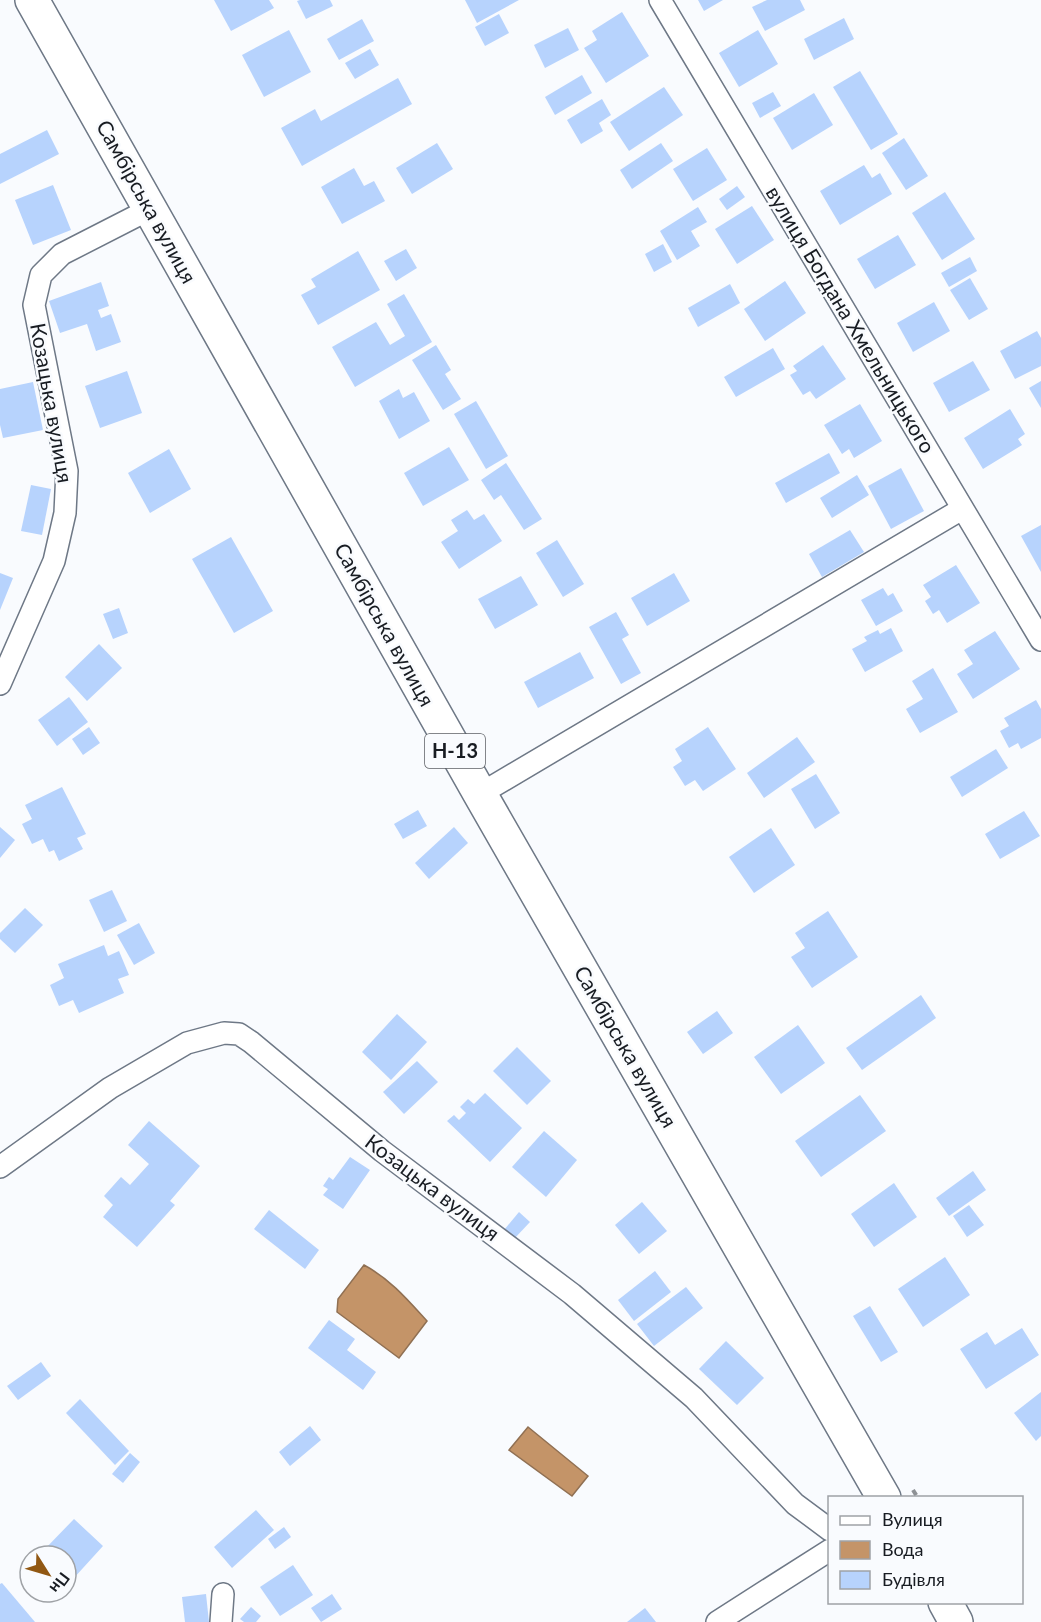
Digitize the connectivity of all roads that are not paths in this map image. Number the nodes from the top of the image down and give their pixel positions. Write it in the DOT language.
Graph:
graph roads {
  1 [pos="32,0"];
  2 [pos="660,0"];
  3 [pos="150,209"];
  4 [pos="962,509"];
  5 [pos="1041,640"];
  6 [pos="0,684"];
  7 [pos="480,794"];
  8 [pos="0,1167"];
  9 [pos="883,1496"];
  10 [pos="828,1528"];
  11 [pos="828,1551"];
  12 [pos="223,1594"];
  13 [pos="946,1604"];
  14 [pos="221,1622"];
  15 [pos="717,1622"];
  16 [pos="956,1622"];
  1 -- 3 [label="main road, Самбірська вулиця / Н-13"];
  2 -- 4 [label="street, вулиця Богдана Хмельницького"];
  3 -- 6 [label="street, Козацька вулиця"];
  3 -- 7 [label="main road, Самбірська вулиця / Н-13"];
  4 -- 5 [label="street, вулиця Богдана Хмельницького"];
  4 -- 7 [label="street"];
  7 -- 9 [label="main road, Самбірська вулиця / Н-13"];
  8 -- 10 [label="street, Козацька вулиця"];
  11 -- 15 [label="street"];
  12 -- 14 [label="street"];
  13 -- 16 [label="main road"];
}
